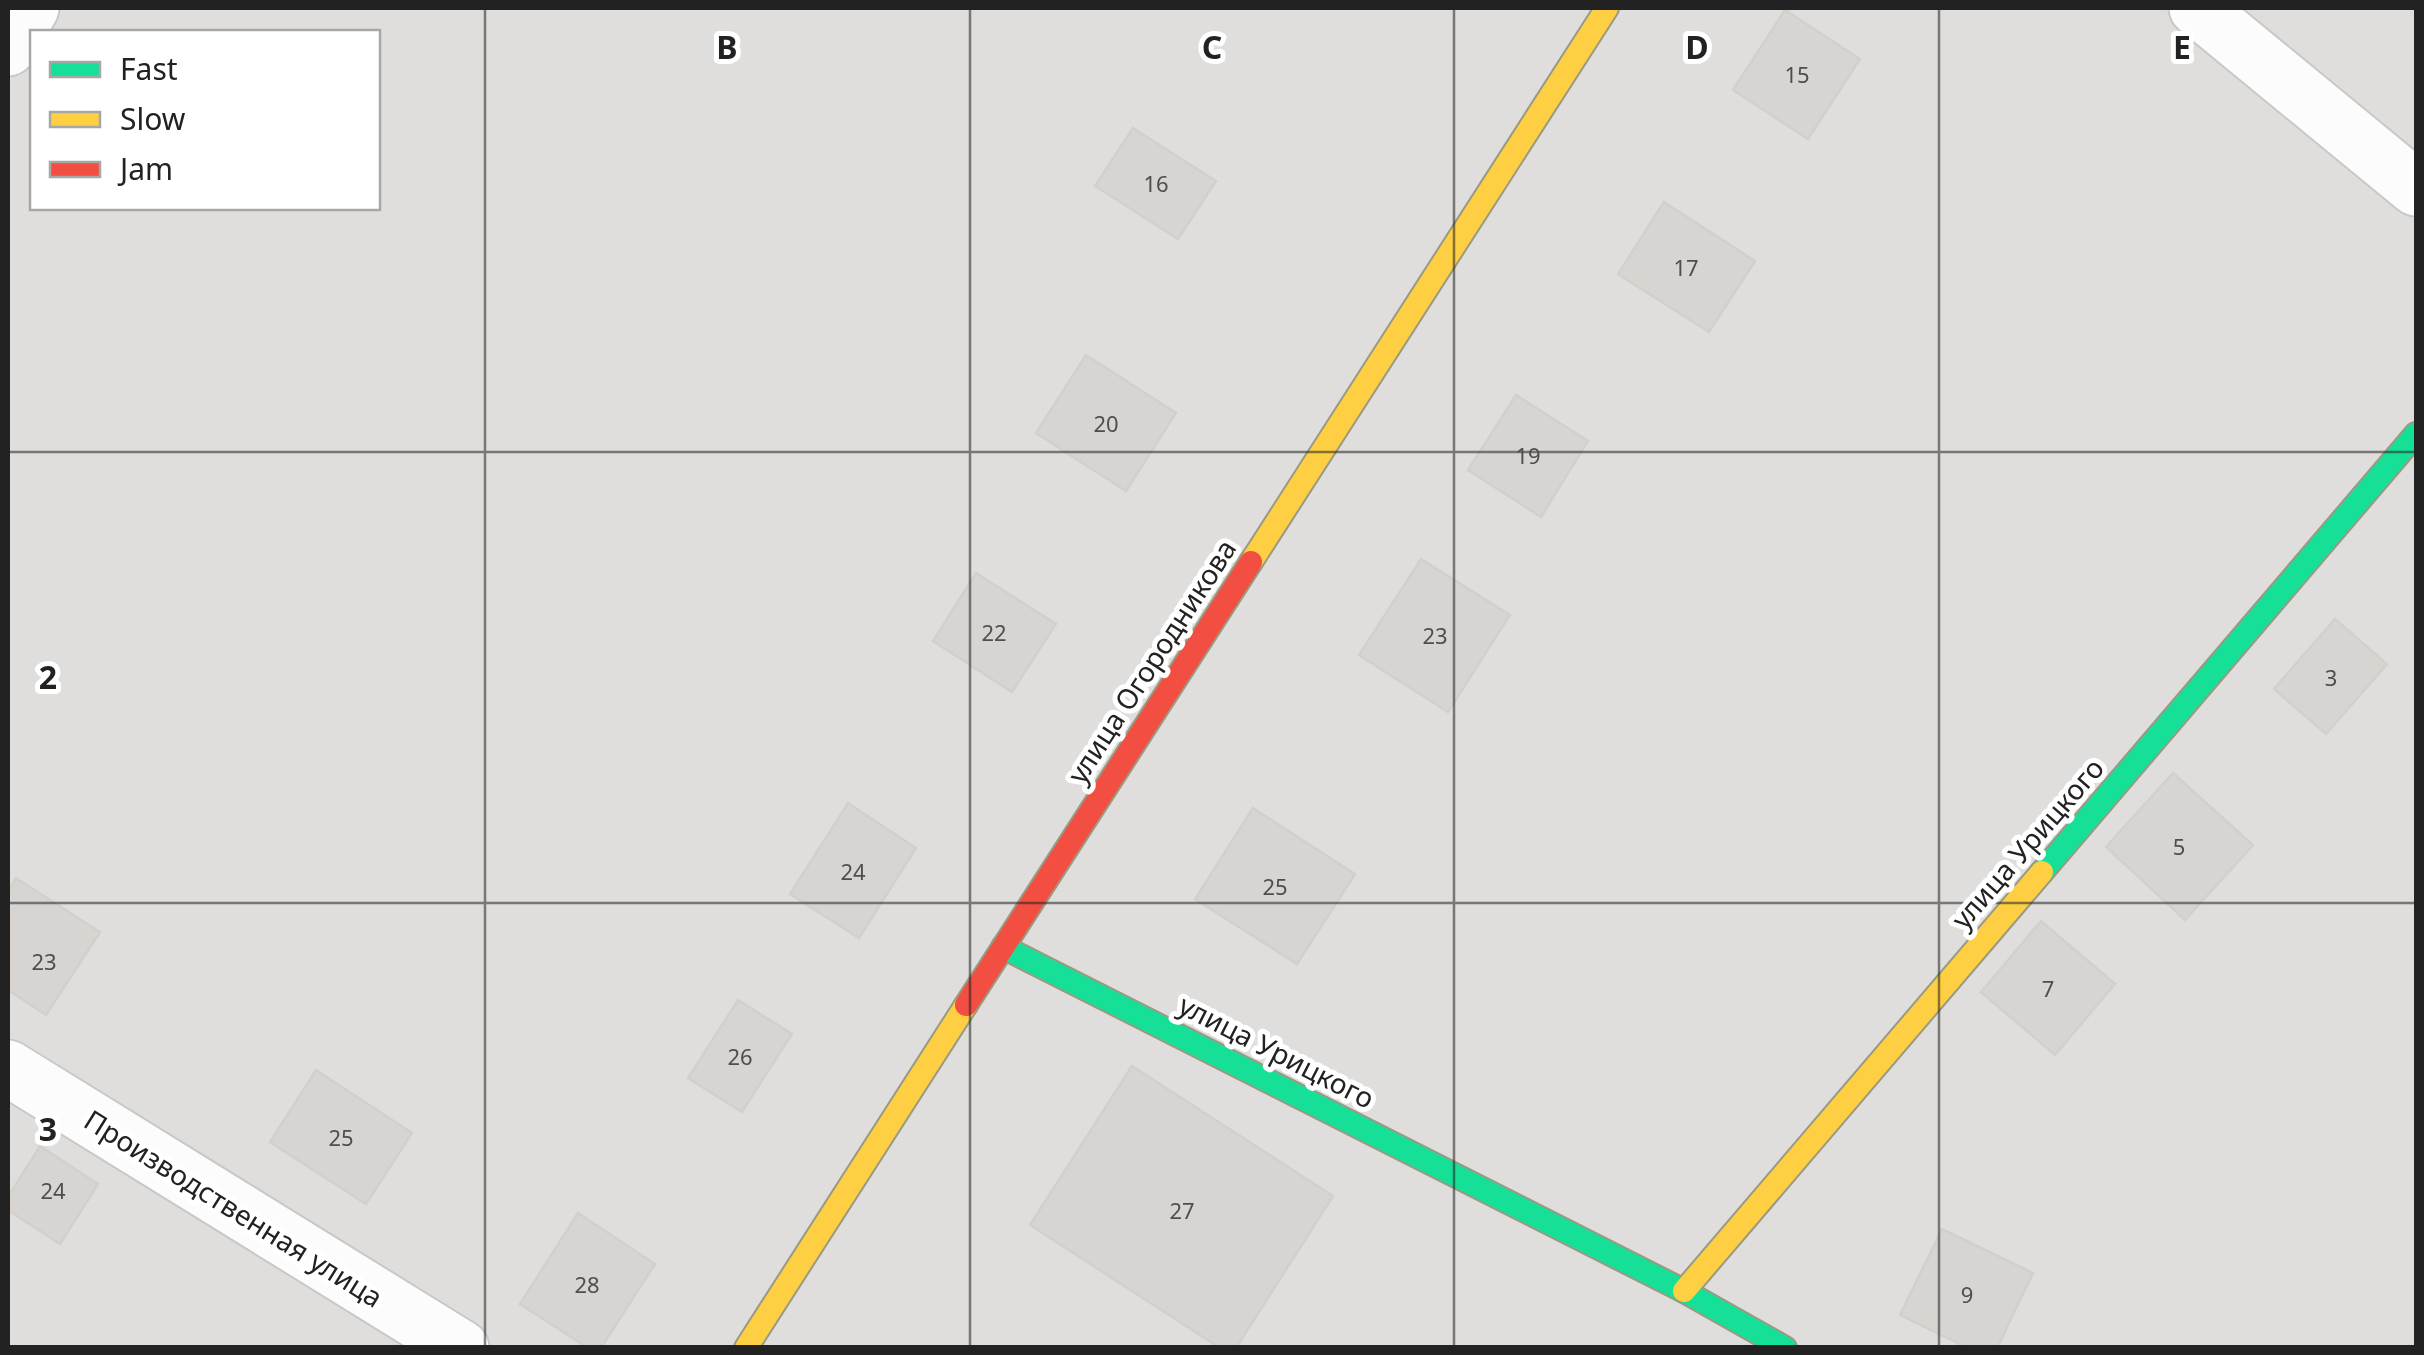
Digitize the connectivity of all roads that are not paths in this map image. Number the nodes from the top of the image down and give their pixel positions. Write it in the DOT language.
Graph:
graph roads {
  1 [pos="31,8"];
  2 [pos="1607,8"];
  3 [pos="2196,8"];
  4 [pos="8,48"];
  5 [pos="2416,188"];
  6 [pos="2416,434"];
  7 [pos="1003,947"];
  8 [pos="8,1068"];
  9 [pos="1684,1291"];
  10 [pos="461,1348"];
  11 [pos="746,1348"];
  12 [pos="1784,1348"];
  1 -- 4 [label="street"];
  2 -- 7 [label="street, улица Огородникова"];
  3 -- 5 [label="street"];
  6 -- 9 [label="street, улица Урицкого"];
  7 -- 9 [label="street, улица Урицкого"];
  7 -- 11 [label="street, улица Огородникова"];
  8 -- 10 [label="street, Производственная улица"];
  9 -- 12 [label="street, улица Урицкого"];
}
